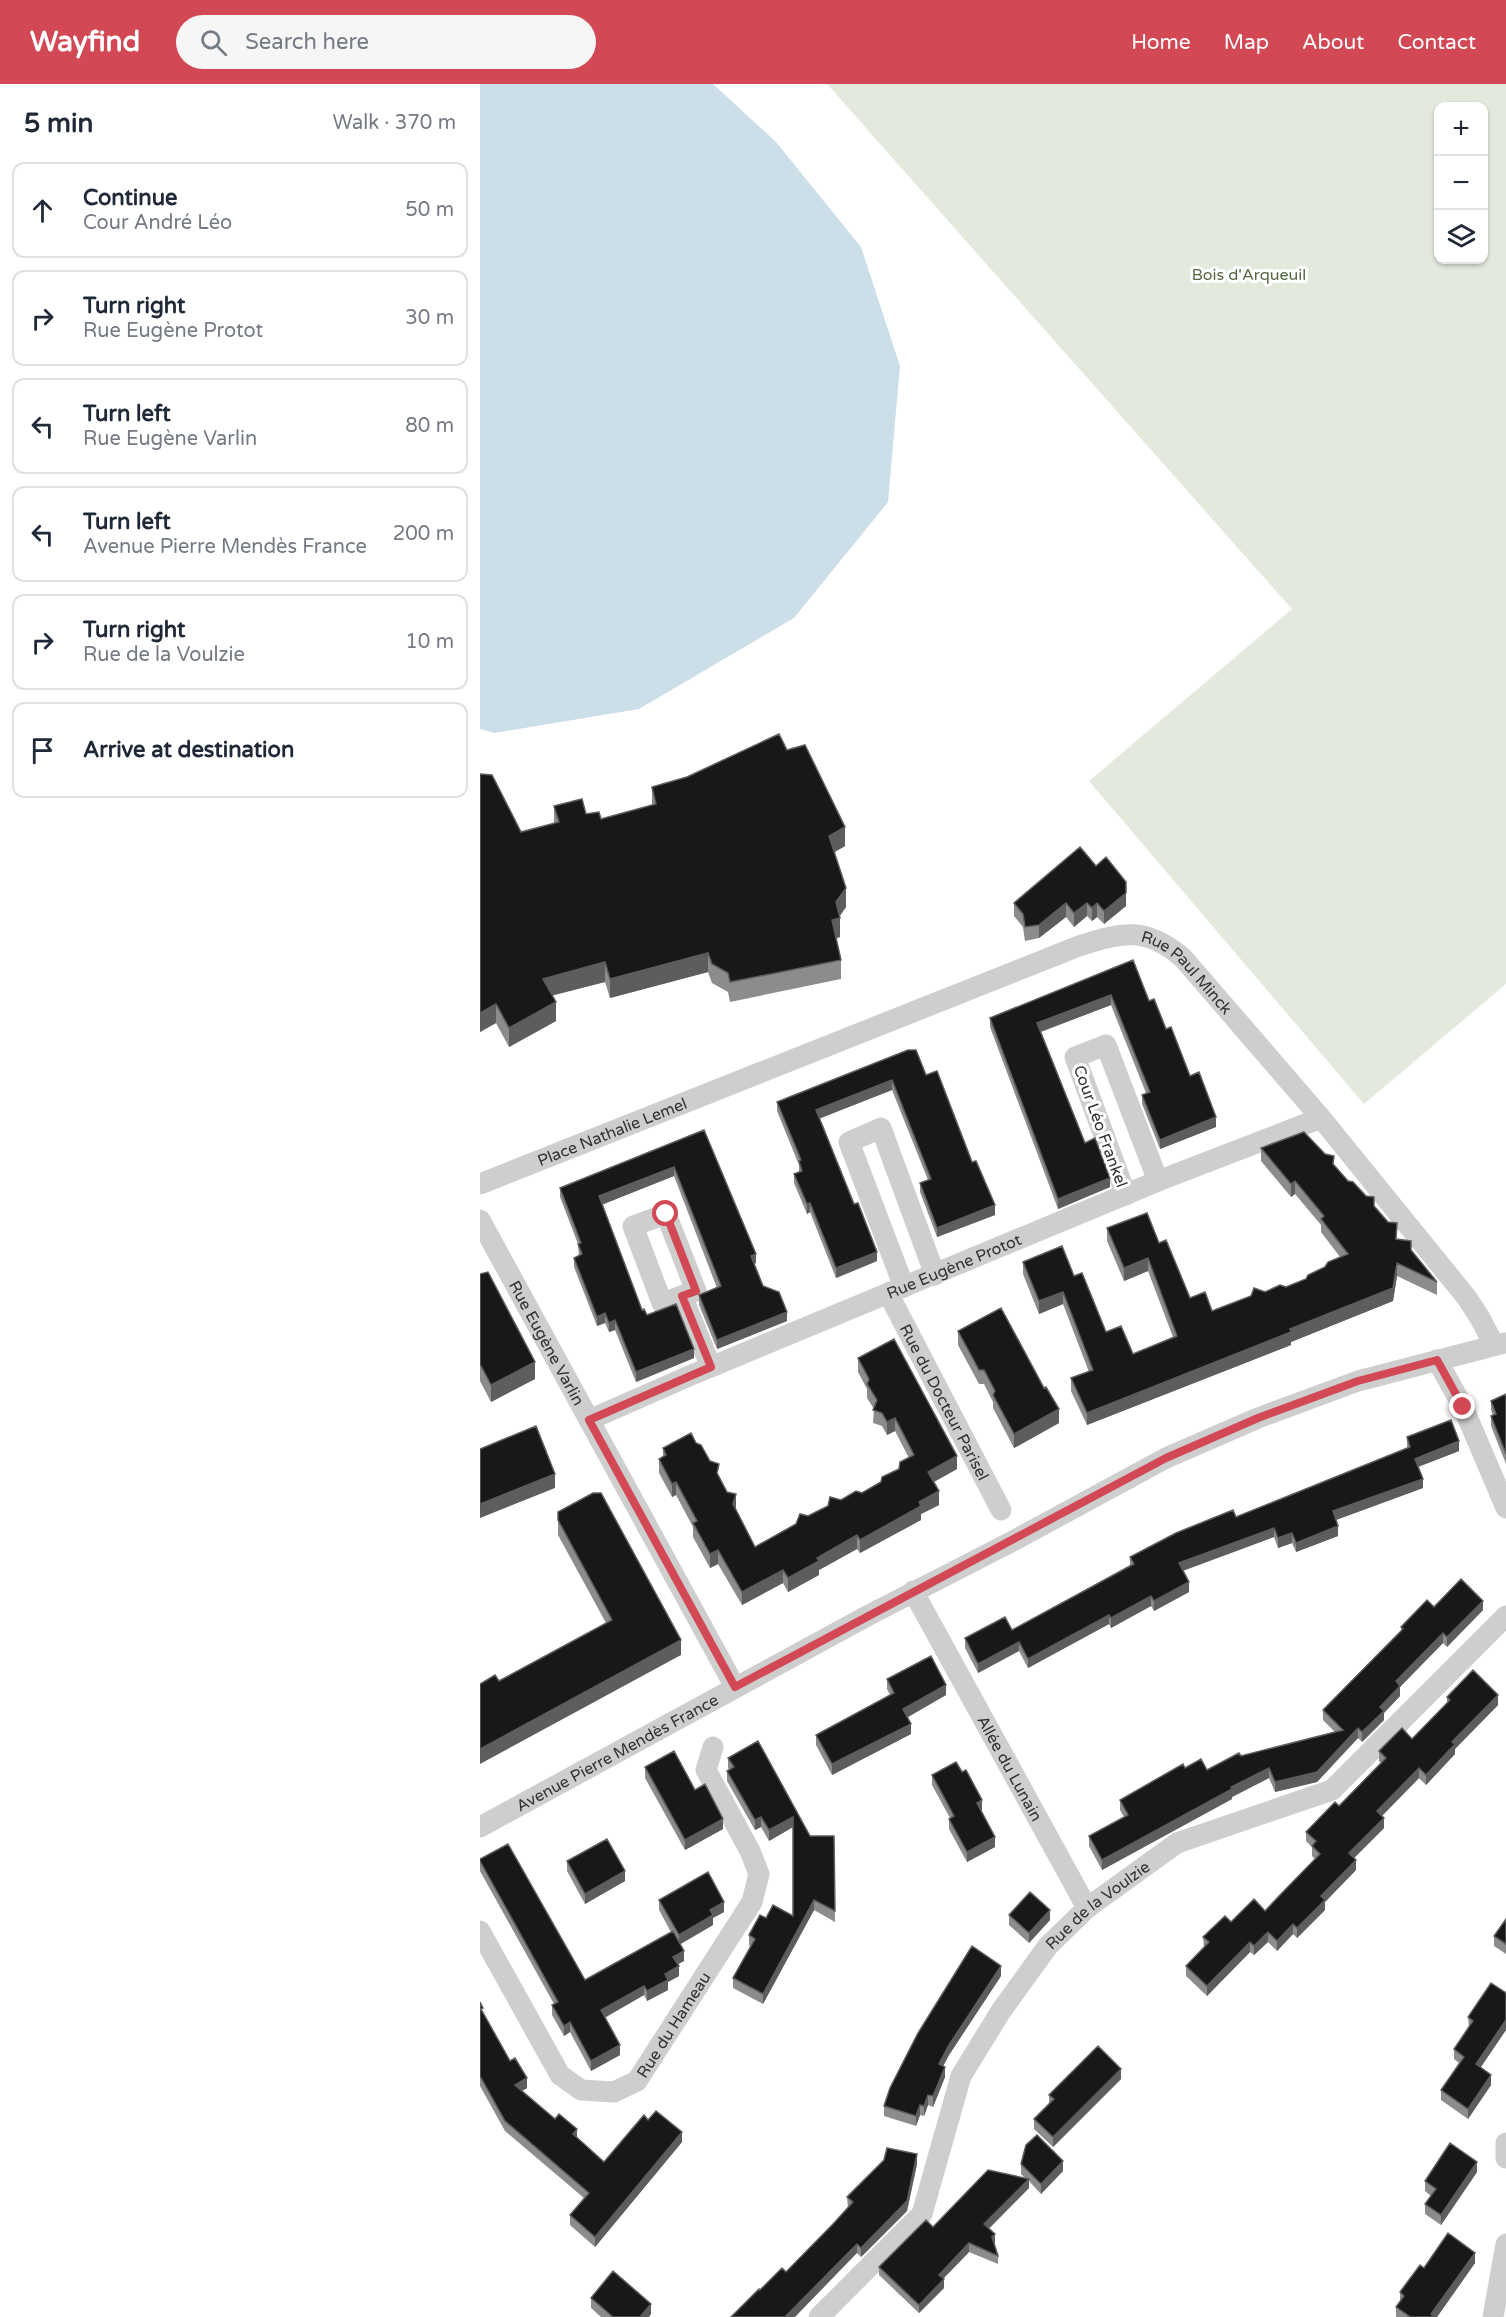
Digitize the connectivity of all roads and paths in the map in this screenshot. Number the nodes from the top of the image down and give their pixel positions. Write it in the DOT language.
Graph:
graph roads {
  1 [pos="744,1078"];
  2 [pos="1322,1118"];
  3 [pos="1158,1181"];
  4 [pos="480,1184"];
  5 [pos="1126,1195"];
  6 [pos="482,1226"];
  7 [pos="935,1275"];
  8 [pos="896,1290"];
  9 [pos="682,1296"];
  10 [pos="1500,1344"];
  11 [pos="1437,1360"];
  12 [pos="711,1367"];
  13 [pos="589,1420"];
  14 [pos="1506,1508"];
  15 [pos="1001,1510"];
  16 [pos="913,1591"];
  17 [pos="1506,1616"];
  18 [pos="735,1687"];
  19 [pos="713,1747"];
  20 [pos="480,1827"];
  21 [pos="1087,1908"];
  22 [pos="480,1931"];
  23 [pos="1506,2144"];
  24 [pos="1506,2158"];
  25 [pos="1506,2244"];
  26 [pos="819,2317"];
  27 [pos="1493,2317"];
  1 -- 2 [label="street, Rue Paul Minck"];
  1 -- 4 [label="street, Place Nathalie Lemel"];
  2 -- 3 [label="street, Rue Eugène Protot"];
  2 -- 10 [label="street, Rue Paul Minck"];
  3 -- 5 [label="street, Rue Eugène Protot"];
  3 -- 5 [label="street, Cour Léo Frankel"];
  5 -- 7 [label="street, Rue Eugène Protot"];
  6 -- 13 [label="street, Rue Eugène Varlin"];
  7 -- 8 [label="street, Rue Eugène Protot"];
  7 -- 8 [label="street, Rue du Docteur Parisel"];
  8 -- 12 [label="street, Rue Eugène Protot"];
  8 -- 15 [label="street, Rue du Docteur Parisel"];
  9 -- 12 [label="street"];
  10 -- 11 [label="street, Avenue Pierre Mendès France"];
  11 -- 14 [label="street"];
  11 -- 16 [label="street, Avenue Pierre Mendès France"];
  12 -- 13 [label="street, Rue Eugène Protot"];
  13 -- 18 [label="street, Rue Eugène Varlin"];
  16 -- 18 [label="street, Avenue Pierre Mendès France"];
  16 -- 21 [label="street, Allée du Lunain"];
  17 -- 21 [label="street, Rue de la Voulzie"];
  18 -- 20 [label="street, Avenue Pierre Mendès France"];
  19 -- 22 [label="street, Rue du Hameau"];
  21 -- 26 [label="street, Rue de la Voulzie"];
  23 -- 24 [label="street"];
  25 -- 27 [label="street"];
}
